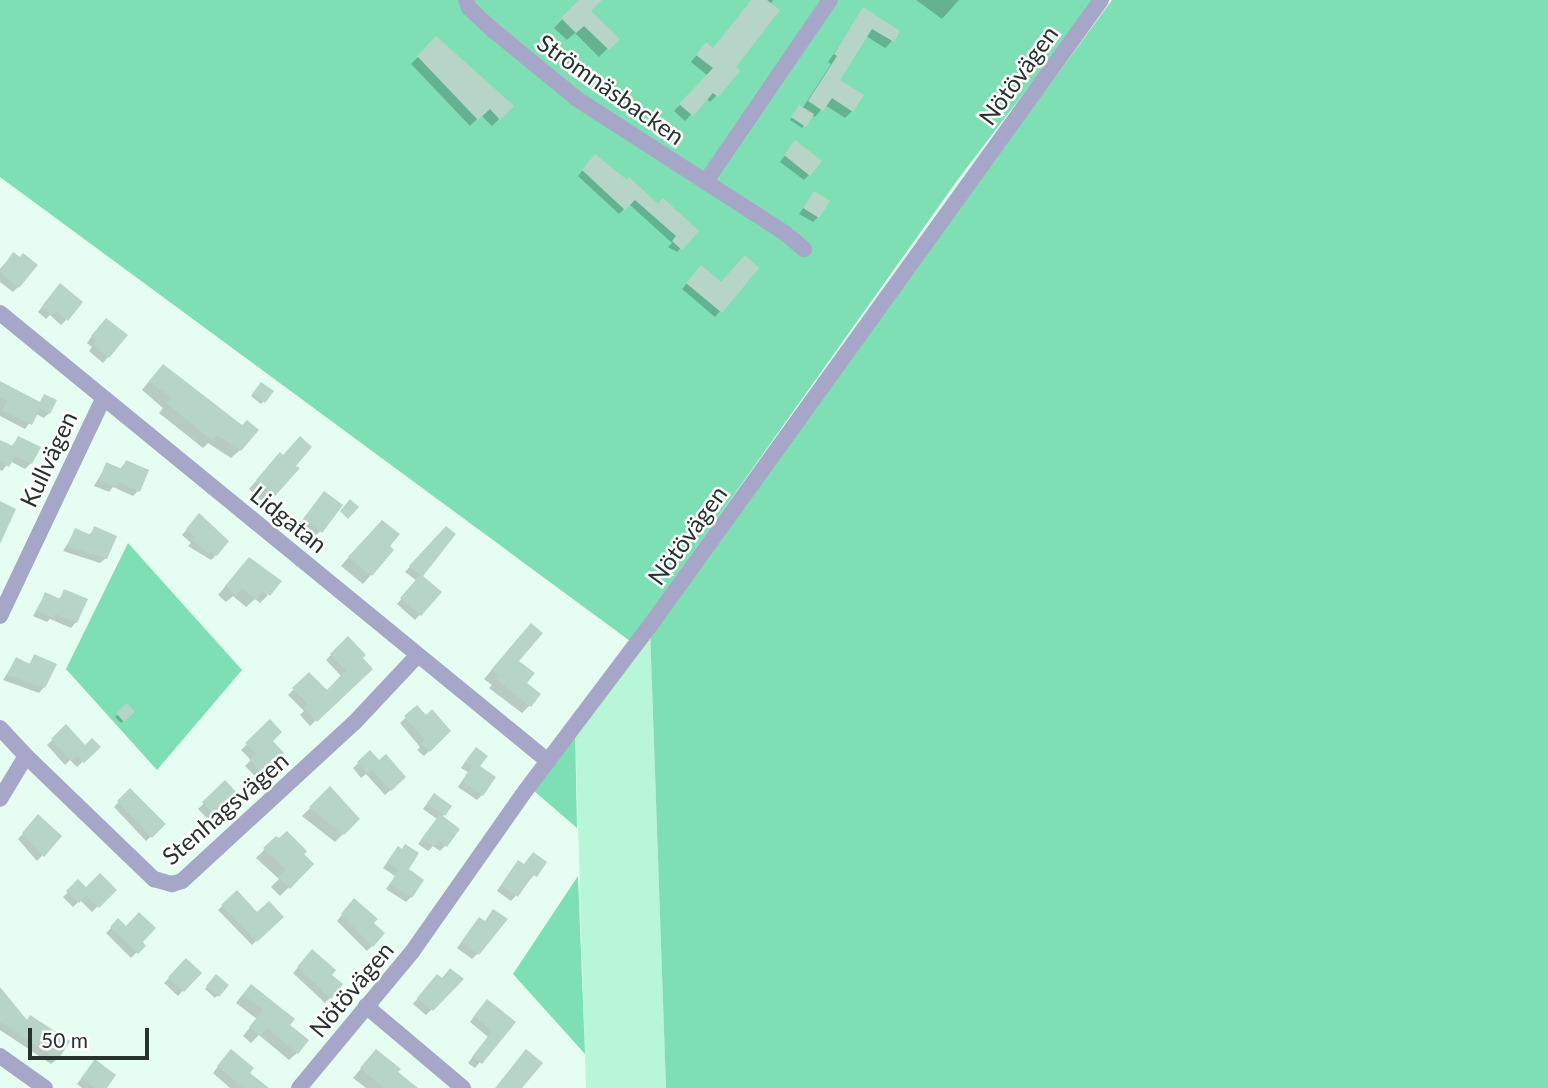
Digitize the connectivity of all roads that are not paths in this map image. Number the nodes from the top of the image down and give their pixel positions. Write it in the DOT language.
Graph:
graph roads {
  1 [pos="466,0"];
  2 [pos="830,0"];
  3 [pos="1094,2"];
  4 [pos="706,181"];
  5 [pos="803,250"];
  6 [pos="0,313"];
  7 [pos="103,399"];
  8 [pos="0,616"];
  9 [pos="417,656"];
  10 [pos="0,728"];
  11 [pos="26,756"];
  12 [pos="548,761"];
  13 [pos="0,799"];
  14 [pos="366,1006"];
  15 [pos="0,1056"];
  16 [pos="46,1088"];
  17 [pos="299,1088"];
  18 [pos="463,1088"];
  1 -- 4 [label="street, Strömnäsbacken"];
  2 -- 4 [label="street"];
  3 -- 12 [label="street, Nötövägen"];
  4 -- 5 [label="street, Strömnäsbacken"];
  6 -- 7 [label="street, Lidgatan"];
  7 -- 8 [label="street, Kullvägen"];
  7 -- 9 [label="street, Lidgatan"];
  9 -- 11 [label="street, Stenhagsvägen"];
  9 -- 12 [label="street, Lidgatan"];
  10 -- 11 [label="street"];
  11 -- 13 [label="street"];
  12 -- 14 [label="street, Nötövägen"];
  14 -- 17 [label="street, Nötövägen"];
  14 -- 18 [label="street"];
  15 -- 16 [label="street"];
}
